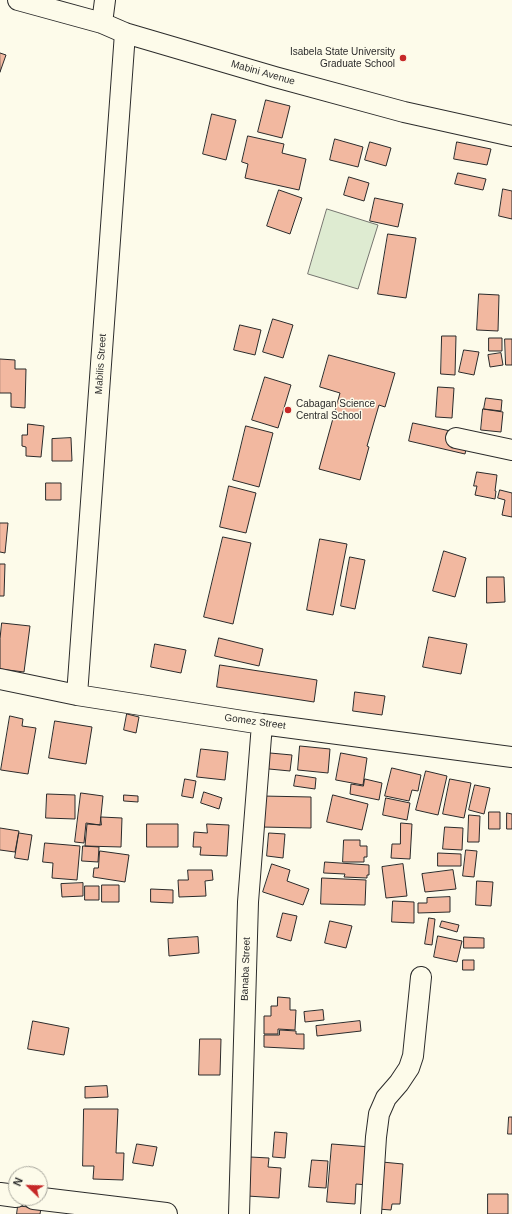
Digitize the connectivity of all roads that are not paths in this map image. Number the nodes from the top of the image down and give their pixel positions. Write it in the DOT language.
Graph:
graph roads {
  1 [pos="18,0"];
  2 [pos="105,0"];
  3 [pos="102,23"];
  4 [pos="125,33"];
  5 [pos="512,136"];
  6 [pos="456,438"];
  7 [pos="512,450"];
  8 [pos="0,679"];
  9 [pos="77,695"];
  10 [pos="262,724"];
  11 [pos="512,757"];
  12 [pos="421,977"];
  13 [pos="48,1200"];
  14 [pos="166,1214"];
  15 [pos="238,1214"];
  16 [pos="371,1214"];
  1 -- 3 [label="street, Mabini Avenue"];
  2 -- 3 [label="street"];
  3 -- 4 [label="street, Mabini Avenue"];
  4 -- 5 [label="street, Mabini Avenue"];
  4 -- 9 [label="street, Mabilis Street"];
  6 -- 7 [label="street"];
  8 -- 9 [label="street, Gomez Street"];
  9 -- 10 [label="street, Gomez Street"];
  10 -- 11 [label="street, Gomez Street"];
  10 -- 15 [label="street, Banaba Street"];
  12 -- 16 [label="street"];
  13 -- 14 [label="main road"];
}
